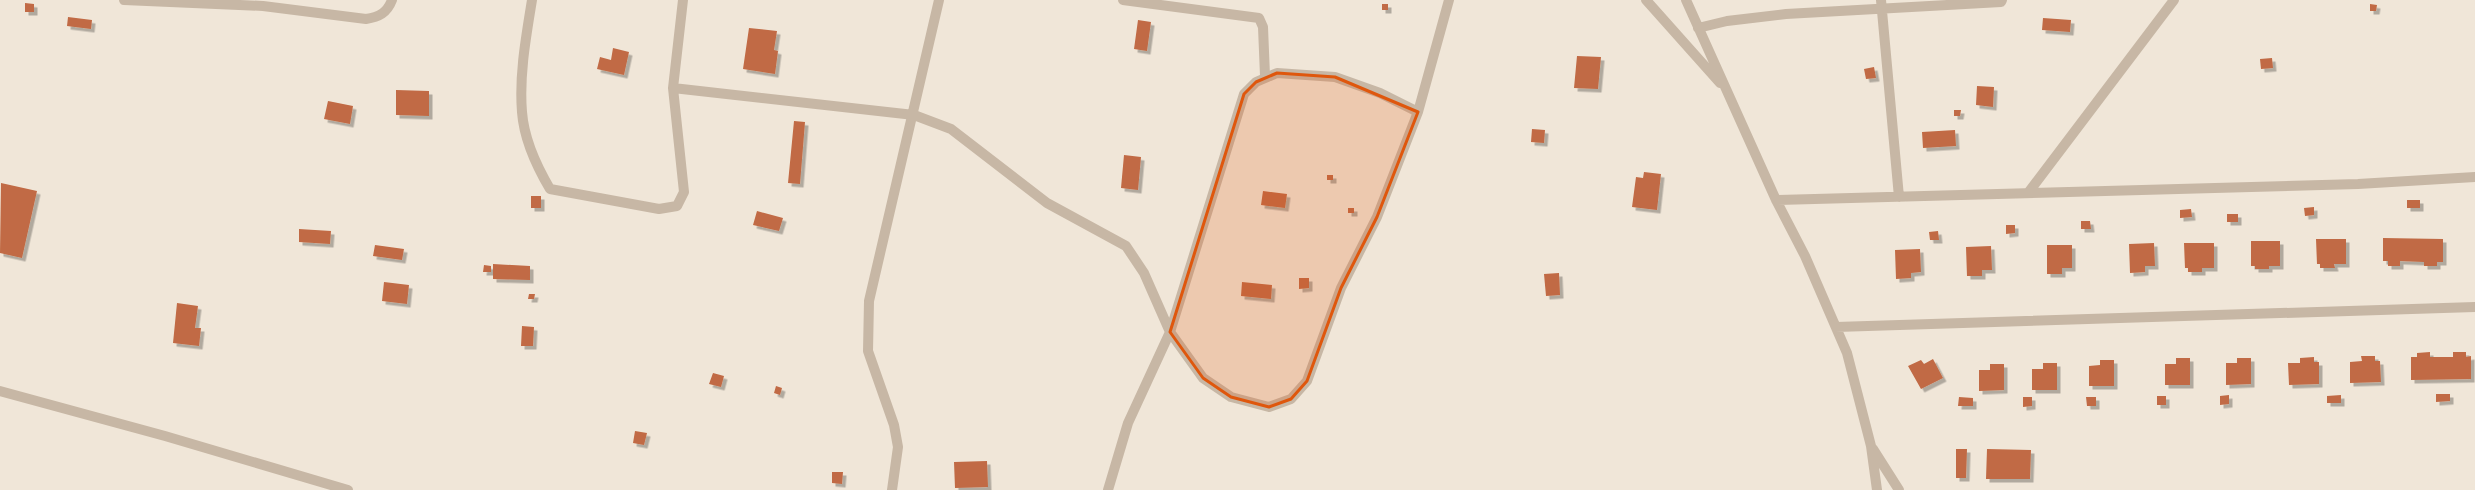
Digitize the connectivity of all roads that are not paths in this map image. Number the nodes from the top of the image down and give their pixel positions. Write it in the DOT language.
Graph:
graph roads {
  1 [pos="124,0"];
  2 [pos="392,0"];
  3 [pos="532,0"];
  4 [pos="683,0"];
  5 [pos="939,0"];
  6 [pos="1124,0"];
  7 [pos="1646,0"];
  8 [pos="1686,0"];
  9 [pos="2002,0"];
  10 [pos="2174,0"];
  11 [pos="1449,1"];
  12 [pos="263,3"];
  13 [pos="1882,4"];
  14 [pos="1698,28"];
  15 [pos="1265,76"];
  16 [pos="673,88"];
  17 [pos="1727,91"];
  18 [pos="1418,112"];
  19 [pos="914,115"];
  20 [pos="2475,178"];
  21 [pos="2028,193"];
  22 [pos="1899,197"];
  23 [pos="1776,200"];
  24 [pos="2475,307"];
  25 [pos="1836,327"];
  26 [pos="1170,332"];
  27 [pos="0,391"];
  28 [pos="1871,446"];
  29 [pos="348,490"];
  30 [pos="892,490"];
  31 [pos="1108,490"];
  32 [pos="1876,490"];
  33 [pos="1899,490"];
  1 -- 12 [label="street"];
  2 -- 12 [label="street"];
  3 -- 16 [label="street"];
  4 -- 16 [label="street"];
  5 -- 19 [label="street"];
  6 -- 15 [label="street"];
  7 -- 17 [label="street"];
  8 -- 14 [label="street"];
  9 -- 13 [label="street"];
  10 -- 21 [label="street"];
  11 -- 18 [label="street"];
  13 -- 14 [label="street"];
  13 -- 22 [label="street"];
  14 -- 17 [label="street"];
  15 -- 18 [label="street"];
  15 -- 26 [label="street"];
  16 -- 19 [label="street"];
  17 -- 23 [label="street"];
  18 -- 26 [label="street"];
  19 -- 26 [label="street"];
  19 -- 30 [label="street"];
  20 -- 21 [label="street"];
  21 -- 22 [label="street"];
  22 -- 23 [label="street"];
  23 -- 25 [label="street"];
  24 -- 25 [label="street"];
  25 -- 28 [label="street"];
  26 -- 31 [label="street"];
  27 -- 29 [label="street"];
  28 -- 32 [label="street"];
  28 -- 33 [label="street"];
}
